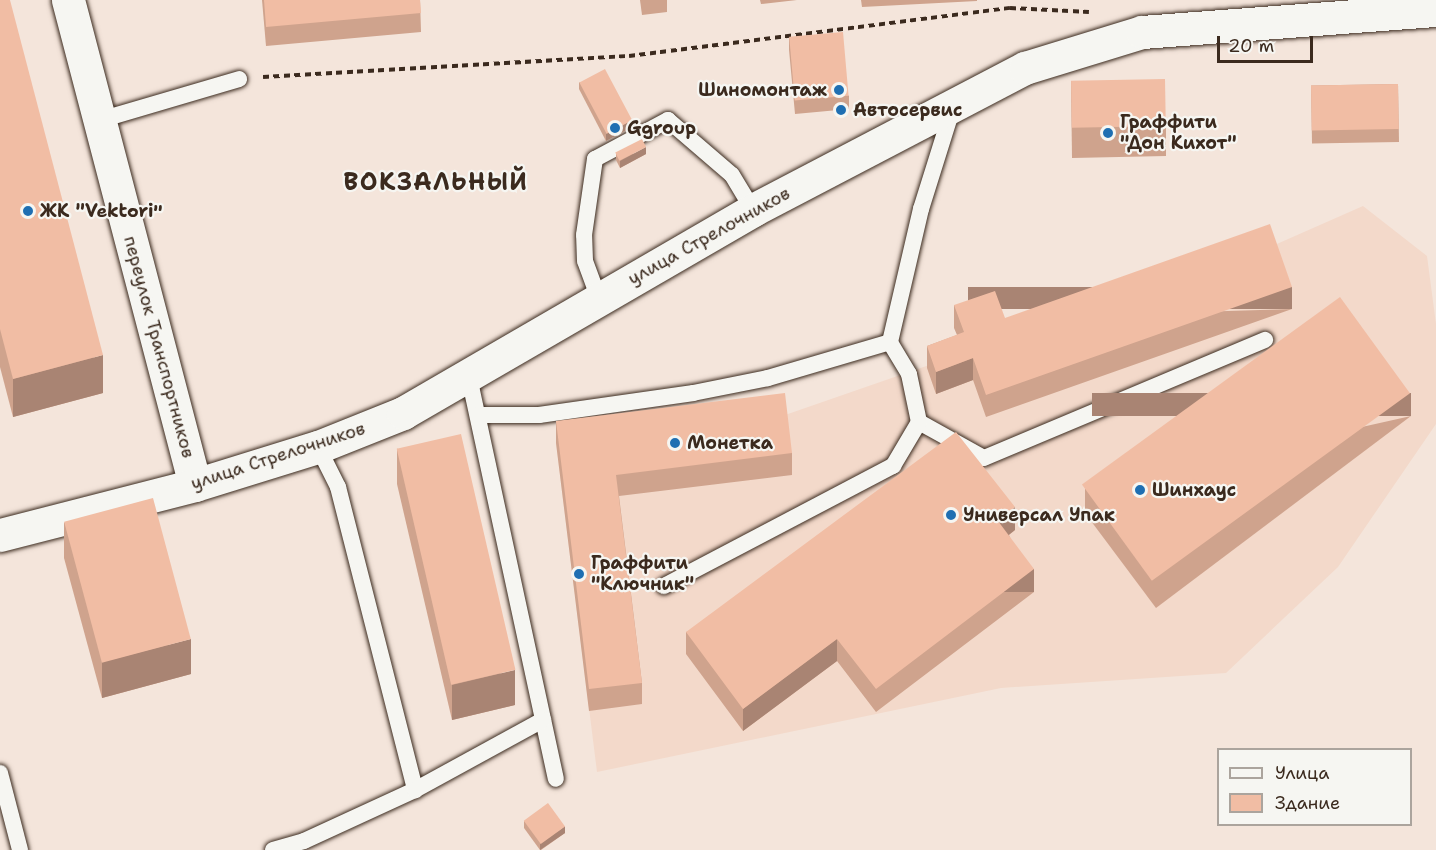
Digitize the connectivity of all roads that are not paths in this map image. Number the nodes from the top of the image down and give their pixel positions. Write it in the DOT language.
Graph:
graph roads {
  1 [pos="68,0"];
  2 [pos="1436,10"];
  3 [pos="239,79"];
  4 [pos="954,105"];
  5 [pos="100,120"];
  6 [pos="753,210"];
  7 [pos="599,299"];
  8 [pos="1265,340"];
  9 [pos="890,342"];
  10 [pos="469,377"];
  11 [pos="478,415"];
  12 [pos="919,422"];
  13 [pos="318,447"];
  14 [pos="195,485"];
  15 [pos="0,534"];
  16 [pos="664,586"];
  17 [pos="543,720"];
  18 [pos="0,773"];
  19 [pos="556,779"];
  20 [pos="415,790"];
  21 [pos="21,850"];
  22 [pos="273,850"];
  1 -- 5 [label="main road, переулок Транспортников"];
  2 -- 4 [label="main road, улица Стрелочников"];
  3 -- 5 [label="lane"];
  4 -- 6 [label="main road, улица Стрелочников"];
  4 -- 9 [label="lane"];
  5 -- 14 [label="main road, переулок Транспортников"];
  6 -- 7 [label="main road, улица Стрелочников"];
  6 -- 7 [label="lane"];
  7 -- 10 [label="main road, улица Стрелочников"];
  8 -- 12 [label="lane"];
  9 -- 11 [label="lane"];
  9 -- 12 [label="lane"];
  10 -- 11 [label="lane"];
  10 -- 13 [label="main road, улица Стрелочников"];
  11 -- 17 [label="lane"];
  12 -- 16 [label="lane"];
  13 -- 14 [label="main road, улица Стрелочников"];
  13 -- 20 [label="lane"];
  14 -- 15 [label="main road, улица Стрелочников"];
  17 -- 19 [label="lane"];
  17 -- 20 [label="lane"];
  18 -- 21 [label="lane"];
  20 -- 22 [label="lane"];
}
